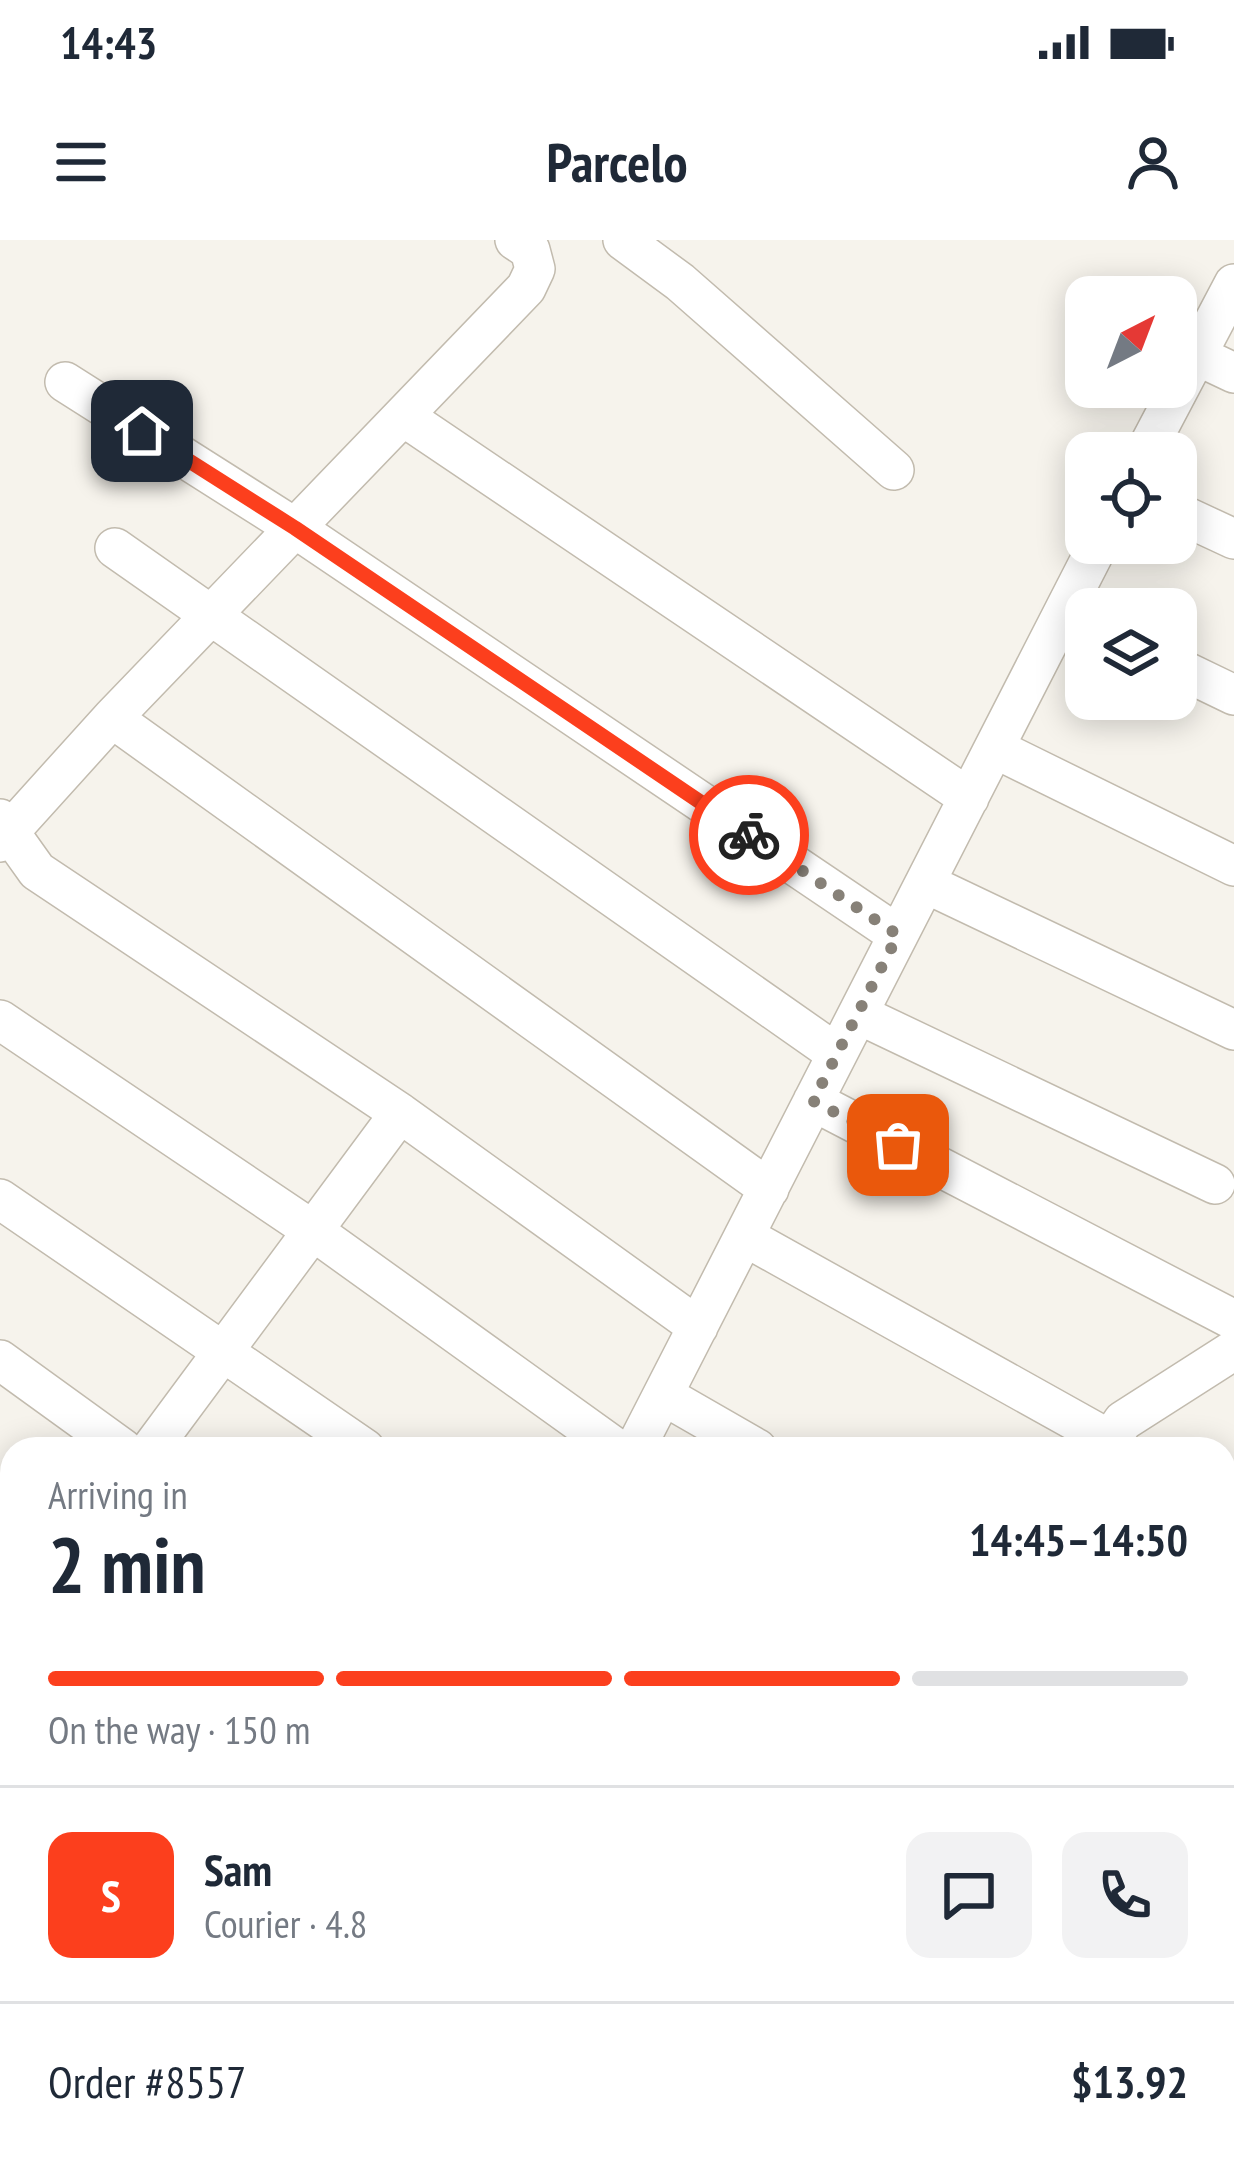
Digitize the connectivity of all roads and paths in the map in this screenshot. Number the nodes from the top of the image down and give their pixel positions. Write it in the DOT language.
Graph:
graph roads {
  1 [pos="515,240"];
  2 [pos="622,240"];
  3 [pos="1234,284"];
  4 [pos="1197,353"];
  5 [pos="1197,355"];
  6 [pos="1234,373"];
  7 [pos="65,382"];
  8 [pos="403,416"];
  9 [pos="894,470"];
  10 [pos="1197,522"];
  11 [pos="295,528"];
  12 [pos="1234,539"];
  13 [pos="115,548"];
  14 [pos="211,615"];
  15 [pos="1065,634"];
  16 [pos="1197,677"];
  17 [pos="1234,695"];
  18 [pos="112,718"];
  19 [pos="994,748"];
  20 [pos="969,798"];
  21 [pos="3,831"];
  22 [pos="1234,866"];
  23 [pos="925,884"];
  24 [pos="898,935"];
  25 [pos="858,1014"];
  26 [pos="0,1021"];
  27 [pos="1234,1030"];
  28 [pos="837,1054"];
  29 [pos="813,1101"];
  30 [pos="400,1113"];
  31 [pos="1215,1184"];
  32 [pos="769,1189"];
  33 [pos="0,1199"];
  34 [pos="312,1230"];
  35 [pos="744,1236"];
  36 [pos="1234,1320"];
  37 [pos="698,1327"];
  38 [pos="224,1349"];
  39 [pos="1234,1350"];
  40 [pos="0,1360"];
  41 [pos="663,1395"];
  42 [pos="106,1437"];
  43 [pos="160,1437"];
  44 [pos="348,1437"];
  45 [pos="600,1437"];
  46 [pos="641,1437"];
  47 [pos="736,1437"];
  48 [pos="1094,1437"];
  49 [pos="1111,1437"];
  1 -- 8 [label="street"];
  2 -- 9 [label="street"];
  3 -- 4 [label="street"];
  5 -- 6 [label="street"];
  7 -- 11 [label="street"];
  8 -- 11 [label="street"];
  8 -- 20 [label="street"];
  10 -- 12 [label="street"];
  11 -- 14 [label="street"];
  11 -- 24 [label="street"];
  13 -- 14 [label="street"];
  14 -- 18 [label="street"];
  14 -- 28 [label="street"];
  15 -- 19 [label="street"];
  16 -- 17 [label="street"];
  18 -- 21 [label="street"];
  18 -- 32 [label="street"];
  19 -- 20 [label="street"];
  19 -- 22 [label="street"];
  20 -- 23 [label="street"];
  21 -- 30 [label="street"];
  23 -- 24 [label="street"];
  23 -- 27 [label="street"];
  24 -- 25 [label="street"];
  25 -- 28 [label="street"];
  25 -- 31 [label="street"];
  26 -- 34 [label="street"];
  28 -- 29 [label="street"];
  29 -- 32 [label="street"];
  29 -- 36 [label="street"];
  30 -- 34 [label="street"];
  30 -- 37 [label="street"];
  32 -- 35 [label="street"];
  33 -- 38 [label="street"];
  34 -- 38 [label="street"];
  34 -- 45 [label="street"];
  35 -- 37 [label="street"];
  35 -- 48 [label="street"];
  37 -- 41 [label="street"];
  38 -- 43 [label="street"];
  38 -- 44 [label="street"];
  39 -- 49 [label="street"];
  40 -- 42 [label="street"];
  41 -- 46 [label="street"];
  41 -- 47 [label="street"];
}
